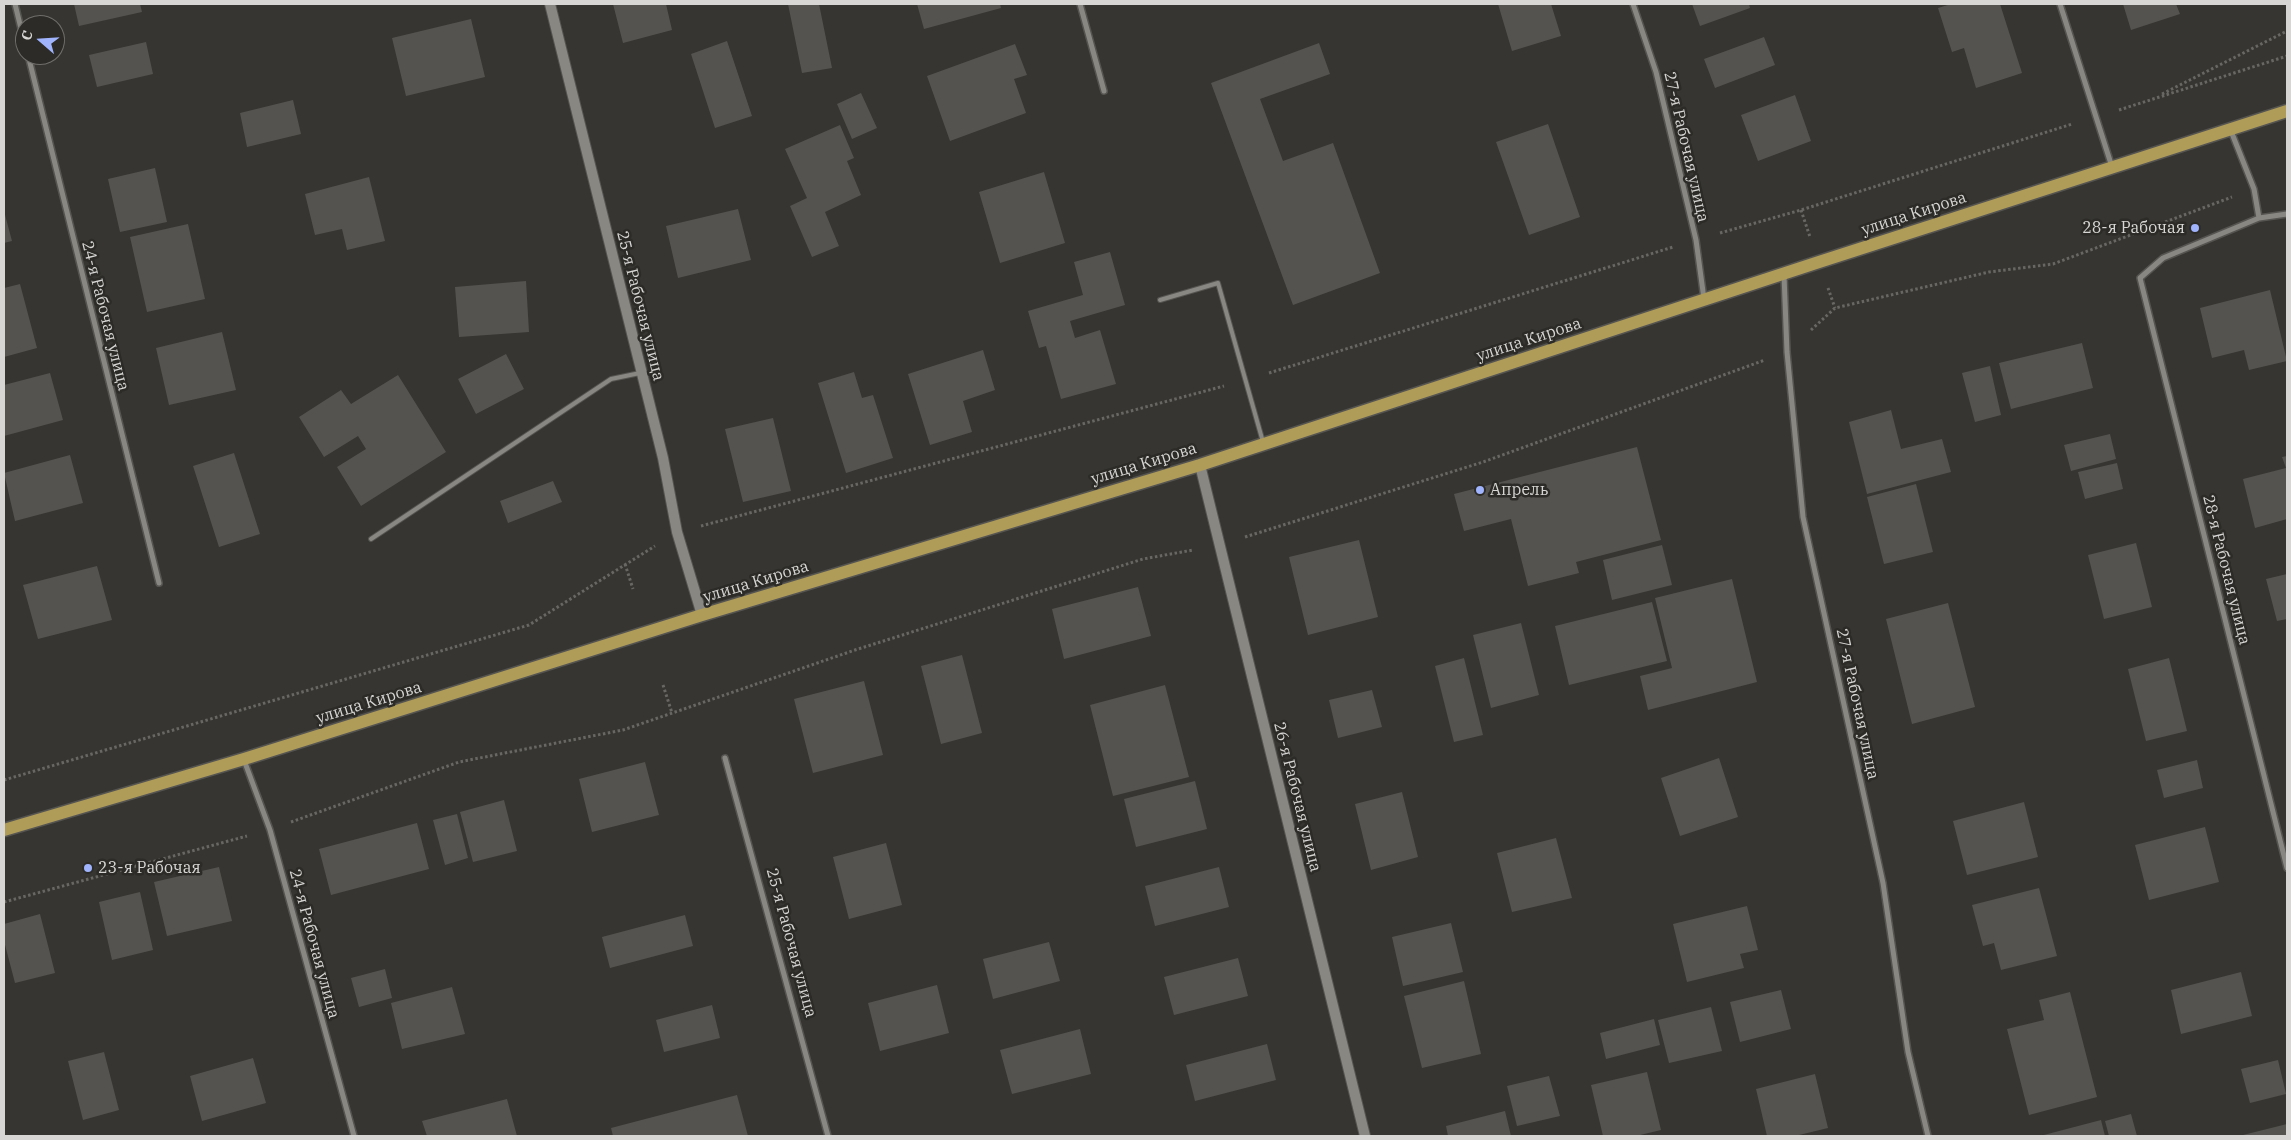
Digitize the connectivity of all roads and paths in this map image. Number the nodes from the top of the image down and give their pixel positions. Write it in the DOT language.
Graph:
graph roads {
  1 [pos="550,4"];
  2 [pos="1080,4"];
  3 [pos="1633,4"];
  4 [pos="2060,4"];
  5 [pos="2287,32"];
  6 [pos="2287,56"];
  7 [pos="30,65"];
  8 [pos="1104,91"];
  9 [pos="2155,98"];
  10 [pos="2287,112"];
  11 [pos="2096,117"];
  12 [pos="2231,130"];
  13 [pos="2113,167"];
  14 [pos="2254,189"];
  15 [pos="2287,214"];
  16 [pos="2259,218"];
  17 [pos="1696,240"];
  18 [pos="1784,273"];
  19 [pos="1704,299"];
  20 [pos="1160,300"];
  21 [pos="1787,352"];
  22 [pos="641,373"];
  23 [pos="1246,380"];
  24 [pos="1264,444"];
  25 [pos="1200,464"];
  26 [pos="677,532"];
  27 [pos="371,539"];
  28 [pos="1219,545"];
  29 [pos="625,564"];
  30 [pos="159,583"];
  31 [pos="633,589"];
  32 [pos="702,616"];
  33 [pos="663,685"];
  34 [pos="672,713"];
  35 [pos="725,758"];
  36 [pos="244,760"];
  37 [pos="4,780"];
  38 [pos="4,830"];
  39 [pos="270,830"];
  40 [pos="2287,868"];
  41 [pos="4,902"];
  42 [pos="354,1136"];
  43 [pos="828,1136"];
  44 [pos="1364,1136"];
  45 [pos="1928,1136"];
  1 -- 22 [label="main road, 25-я Рабочая улица"];
  2 -- 8 [label="street"];
  3 -- 17 [label="street, 27-я Рабочая улица"];
  4 -- 11 [label="street"];
  5 -- 9 [label="path"];
  6 -- 9 [label="path"];
  7 -- 30 [label="street, 24-я Рабочая улица"];
  9 -- 11 [label="path"];
  10 -- 12 [label="main road, улица Кирова"];
  11 -- 13 [label="street"];
  11 -- 17 [label="path"];
  12 -- 13 [label="main road, улица Кирова"];
  12 -- 14 [label="street"];
  13 -- 18 [label="main road, улица Кирова"];
  14 -- 16 [label="street"];
  14 -- 21 [label="path"];
  15 -- 16 [label="street"];
  16 -- 40 [label="street, 28-я Рабочая улица"];
  17 -- 19 [label="street, 27-я Рабочая улица"];
  17 -- 23 [label="path"];
  18 -- 19 [label="main road, улица Кирова"];
  18 -- 21 [label="street, 27-я Рабочая улица"];
  19 -- 24 [label="main road, улица Кирова"];
  20 -- 23 [label="lane"];
  21 -- 28 [label="path"];
  21 -- 45 [label="street, 27-я Рабочая улица"];
  22 -- 26 [label="main road, 25-я Рабочая улица"];
  22 -- 27 [label="lane"];
  23 -- 24 [label="lane"];
  23 -- 26 [label="path"];
  24 -- 25 [label="main road, улица Кирова"];
  25 -- 28 [label="main road, 26-я Рабочая улица"];
  25 -- 32 [label="main road, улица Кирова"];
  26 -- 29 [label="path"];
  26 -- 32 [label="main road, 25-я Рабочая улица"];
  28 -- 34 [label="path"];
  28 -- 44 [label="main road, 26-я Рабочая улица"];
  29 -- 31 [label="path"];
  29 -- 37 [label="path"];
  32 -- 36 [label="main road, улица Кирова"];
  33 -- 34 [label="path"];
  34 -- 39 [label="path"];
  35 -- 43 [label="street, 25-я Рабочая улица"];
  36 -- 38 [label="main road, улица Кирова"];
  36 -- 39 [label="street, 24-я Рабочая улица"];
  39 -- 41 [label="path"];
  39 -- 42 [label="street, 24-я Рабочая улица"];
}
